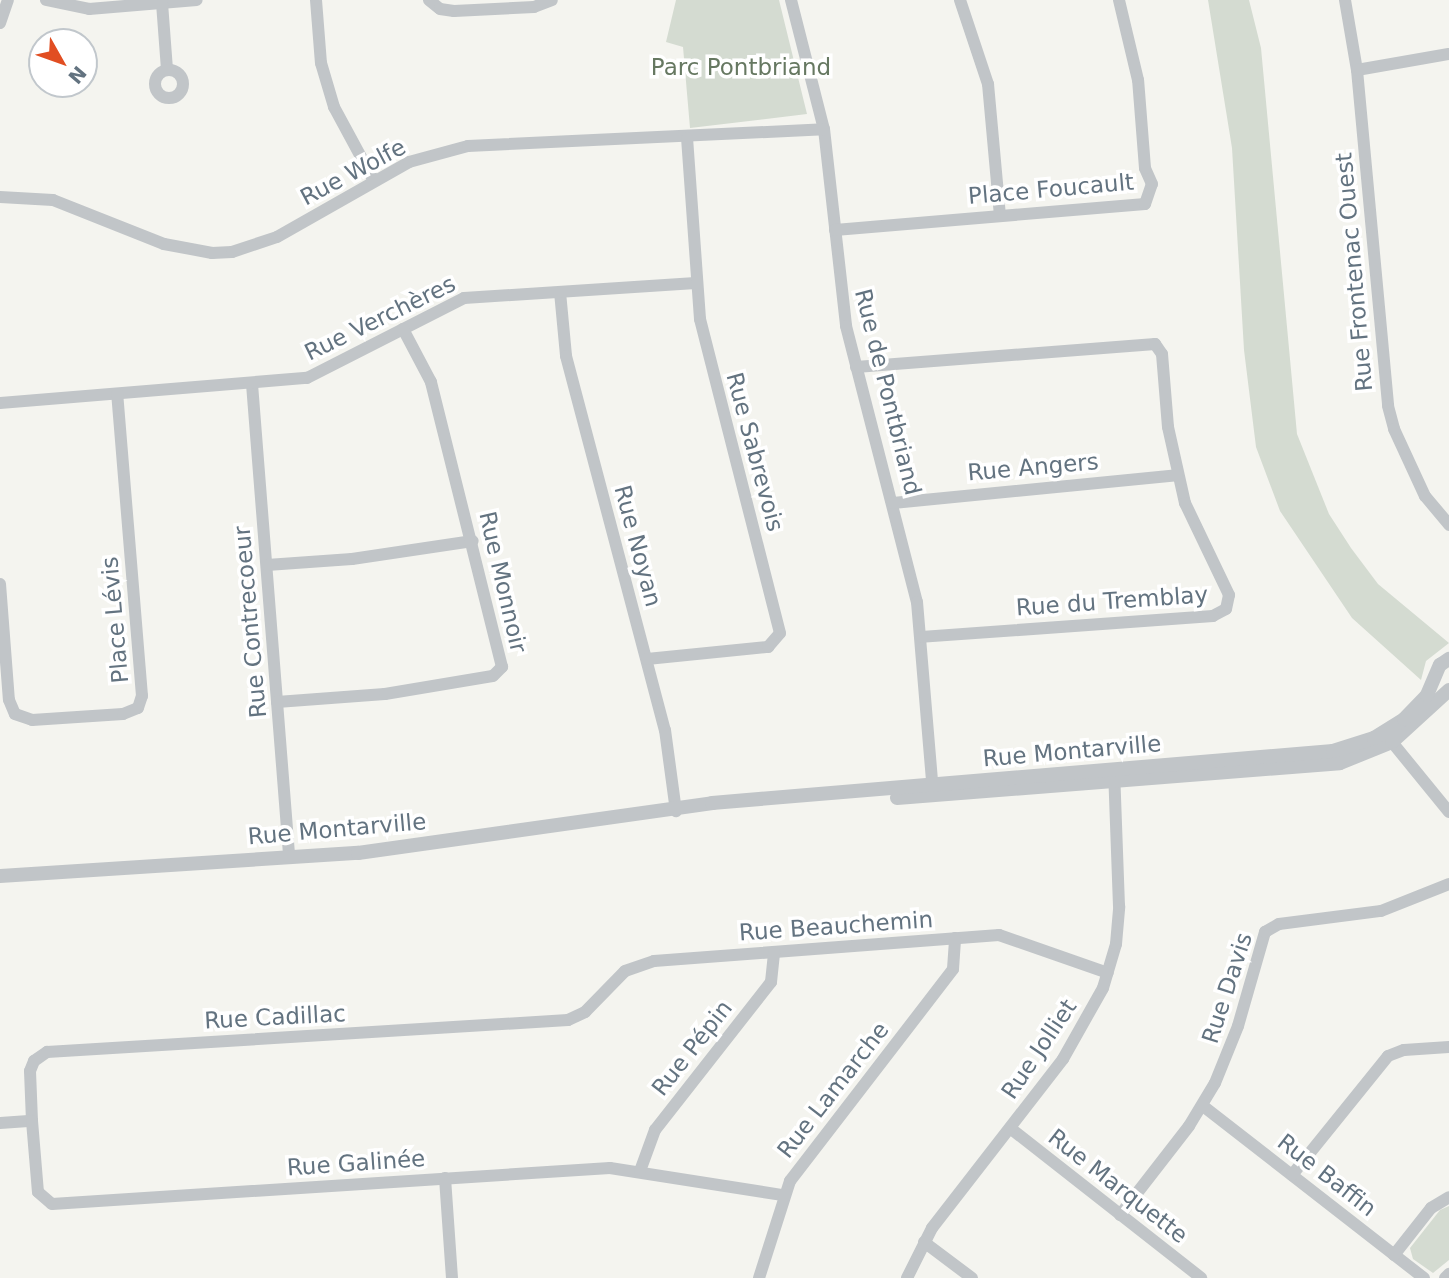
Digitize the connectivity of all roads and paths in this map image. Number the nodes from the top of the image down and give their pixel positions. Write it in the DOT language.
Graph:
graph roads {
  1 [pos="8,0"];
  2 [pos="46,0"];
  3 [pos="197,0"];
  4 [pos="316,0"];
  5 [pos="429,0"];
  6 [pos="551,0"];
  7 [pos="791,0"];
  8 [pos="960,0"];
  9 [pos="1119,0"];
  10 [pos="1345,0"];
  11 [pos="162,3"];
  12 [pos="0,23"];
  13 [pos="1449,54"];
  14 [pos="1357,70"];
  15 [pos="167,71"];
  16 [pos="824,129"];
  17 [pos="687,138"];
  18 [pos="374,181"];
  19 [pos="0,197"];
  20 [pos="1000,215"];
  21 [pos="835,230"];
  22 [pos="696,283"];
  23 [pos="560,292"];
  24 [pos="403,329"];
  25 [pos="856,367"];
  26 [pos="251,384"];
  27 [pos="117,394"];
  28 [pos="0,404"];
  29 [pos="1177,475"];
  30 [pos="893,503"];
  31 [pos="1449,525"];
  32 [pos="473,541"];
  33 [pos="267,565"];
  34 [pos="0,584"];
  35 [pos="922,636"];
  36 [pos="647,659"];
  37 [pos="1443,663"];
  38 [pos="1449,689"];
  39 [pos="277,702"];
  40 [pos="1388,737"];
  41 [pos="1115,776"];
  42 [pos="933,790"];
  43 [pos="676,811"];
  44 [pos="1449,812"];
  45 [pos="289,858"];
  46 [pos="0,876"];
  47 [pos="1449,884"];
  48 [pos="954,938"];
  49 [pos="774,952"];
  50 [pos="1108,973"];
  51 [pos="581,1014"];
  52 [pos="1449,1047"];
  53 [pos="1203,1107"];
  54 [pos="32,1121"];
  55 [pos="0,1123"];
  56 [pos="1010,1128"];
  57 [pos="640,1171"];
  58 [pos="1293,1175"];
  59 [pos="445,1178"];
  60 [pos="783,1195"];
  61 [pos="1449,1197"];
  62 [pos="1120,1215"];
  63 [pos="924,1242"];
  64 [pos="1394,1255"];
  65 [pos="1449,1273"];
  66 [pos="452,1278"];
  67 [pos="759,1278"];
  68 [pos="907,1278"];
  69 [pos="972,1278"];
  70 [pos="1201,1278"];
  71 [pos="1424,1278"];
  72 [pos="1446,1278"];
  1 -- 12 [label="street"];
  2 -- 11 [label="street"];
  3 -- 11 [label="street"];
  4 -- 18 [label="street"];
  5 -- 6 [label="street"];
  7 -- 16 [label="street, Rue de Pontbriand"];
  8 -- 20 [label="street"];
  9 -- 20 [label="street, Place Foucault"];
  10 -- 14 [label="street, Rue Frontenac Ouest"];
  11 -- 15 [label="street"];
  13 -- 14 [label="street"];
  14 -- 31 [label="street, Rue Frontenac Ouest"];
  16 -- 17 [label="street, Rue Wolfe"];
  16 -- 21 [label="street, Rue de Pontbriand"];
  17 -- 18 [label="street, Rue Wolfe"];
  17 -- 22 [label="street, Rue Sabrevois"];
  18 -- 19 [label="street, Rue Wolfe"];
  20 -- 21 [label="street, Place Foucault"];
  21 -- 25 [label="street, Rue de Pontbriand"];
  22 -- 23 [label="street, Rue Verchères"];
  22 -- 36 [label="street, Rue Sabrevois"];
  23 -- 24 [label="street, Rue Verchères"];
  23 -- 36 [label="street, Rue Noyan"];
  24 -- 26 [label="street, Rue Verchères"];
  24 -- 32 [label="street, Rue Monnoir"];
  25 -- 29 [label="street, Rue du Tremblay"];
  25 -- 30 [label="street, Rue de Pontbriand"];
  26 -- 27 [label="street, Rue Verchères"];
  26 -- 33 [label="street, Rue Contrecoeur"];
  27 -- 28 [label="street, Rue Verchères"];
  27 -- 34 [label="street, Place Lévis"];
  29 -- 30 [label="street, Rue Angers"];
  29 -- 35 [label="street, Rue du Tremblay"];
  30 -- 35 [label="street, Rue de Pontbriand"];
  32 -- 33 [label="street"];
  32 -- 39 [label="street, Rue Monnoir"];
  33 -- 39 [label="street, Rue Contrecoeur"];
  35 -- 42 [label="street, Rue de Pontbriand"];
  36 -- 43 [label="street, Rue Noyan"];
  37 -- 38 [label="street, Rue Montarville"];
  37 -- 40 [label="street, Rue Montarville"];
  38 -- 40 [label="street, Rue Montarville"];
  39 -- 45 [label="street, Rue Contrecoeur"];
  40 -- 41 [label="street, Rue Montarville"];
  40 -- 44 [label="street"];
  41 -- 42 [label="street, Rue Montarville"];
  41 -- 50 [label="street, Rue Jolliet"];
  42 -- 43 [label="street, Rue Montarville"];
  43 -- 45 [label="street, Rue Montarville"];
  45 -- 46 [label="street, Rue Montarville"];
  47 -- 53 [label="street, Rue Davis"];
  48 -- 49 [label="street, Rue Beauchemin"];
  48 -- 50 [label="street, Rue Beauchemin"];
  48 -- 60 [label="street, Rue Lamarche"];
  49 -- 51 [label="street, Rue Beauchemin"];
  49 -- 57 [label="street, Rue Pépin"];
  50 -- 56 [label="street, Rue Jolliet"];
  51 -- 54 [label="street, Rue Cadillac"];
  52 -- 58 [label="street"];
  53 -- 58 [label="street, Rue Baffin"];
  53 -- 62 [label="street, Rue Davis"];
  54 -- 55 [label="street"];
  54 -- 59 [label="street, Rue Galinée"];
  56 -- 62 [label="street, Rue Marquette"];
  56 -- 63 [label="street, Rue Jolliet"];
  57 -- 59 [label="street, Rue Galinée"];
  57 -- 60 [label="street, Rue Galinée"];
  58 -- 64 [label="street, Rue Baffin"];
  59 -- 66 [label="street"];
  60 -- 67 [label="street, Rue Lamarche"];
  61 -- 64 [label="street"];
  62 -- 70 [label="street, Rue Marquette"];
  63 -- 68 [label="street, Rue Jolliet"];
  63 -- 69 [label="street"];
  64 -- 71 [label="street, Rue Baffin"];
  65 -- 72 [label="street"];
}
